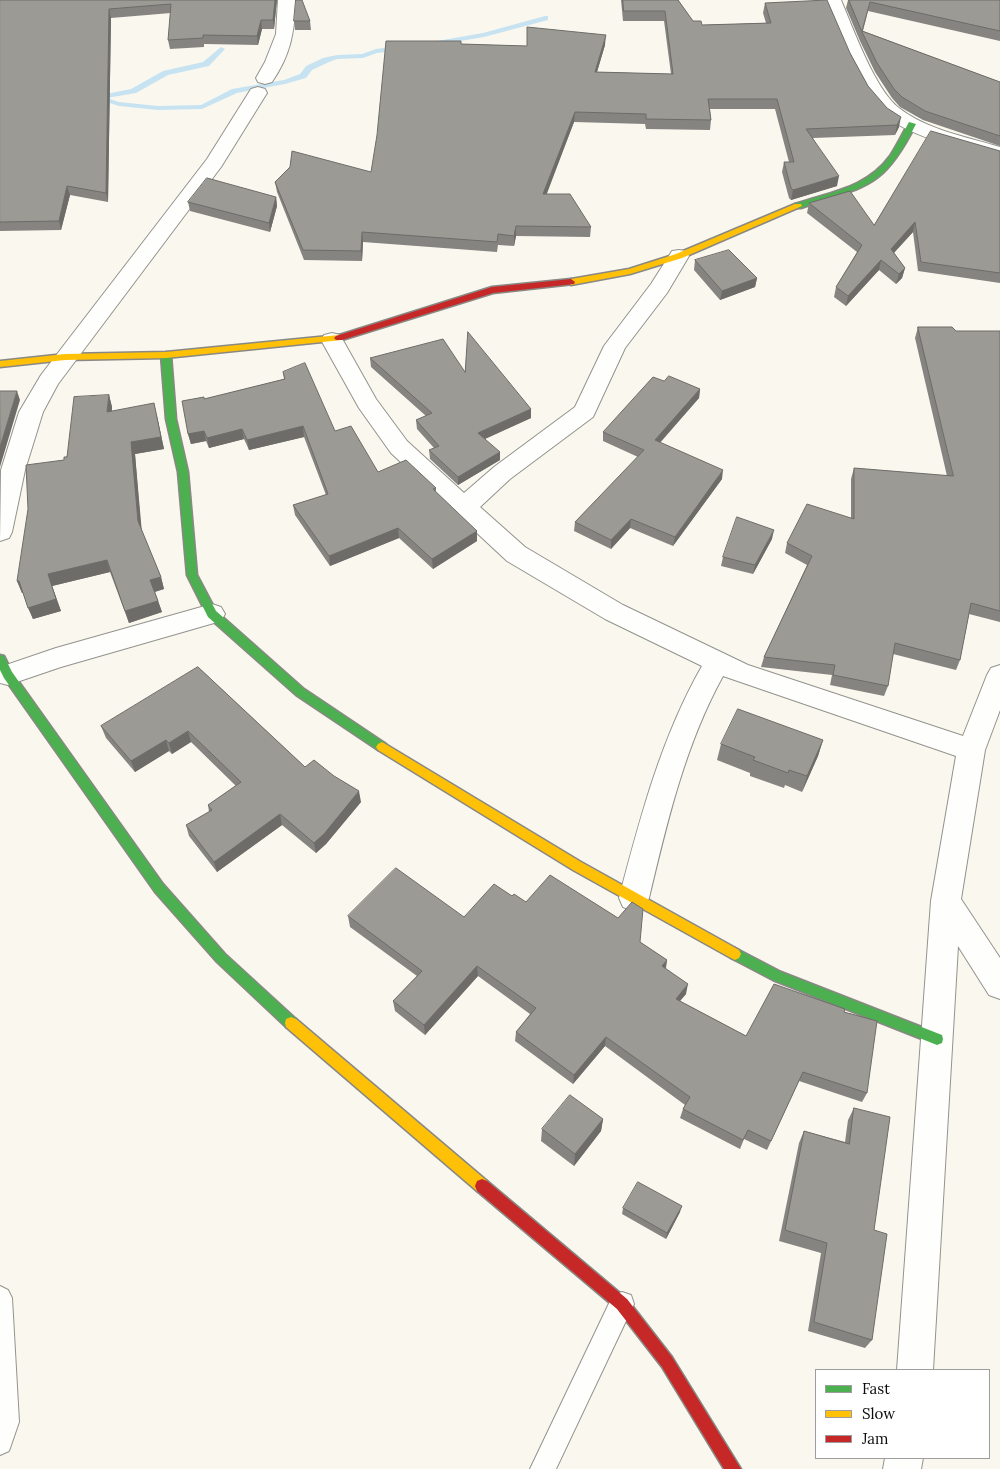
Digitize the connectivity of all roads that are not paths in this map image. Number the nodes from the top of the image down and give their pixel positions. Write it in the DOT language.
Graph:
graph roads {
  1 [pos="287,0"];
  2 [pos="832,0"];
  3 [pos="912,124"];
  4 [pos="1000,153"];
  5 [pos="679,256"];
  6 [pos="332,340"];
  7 [pos="166,355"];
  8 [pos="65,357"];
  9 [pos="0,364"];
  10 [pos="11,444"];
  11 [pos="464,507"];
  12 [pos="0,532"];
  13 [pos="212,614"];
  14 [pos="718,662"];
  15 [pos="4,667"];
  16 [pos="1000,675"];
  17 [pos="971,750"];
  18 [pos="634,898"];
  19 [pos="946,901"];
  20 [pos="1000,985"];
  21 [pos="937,1039"];
  22 [pos="0,1298"];
  23 [pos="622,1304"];
  24 [pos="915,1369"];
  25 [pos="0,1442"];
  26 [pos="543,1469"];
  27 [pos="733,1469"];
  1 -- 8 [label="street"];
  2 -- 3 [label="street"];
  3 -- 4 [label="street"];
  3 -- 5 [label="street"];
  5 -- 6 [label="street"];
  5 -- 11 [label="street"];
  6 -- 7 [label="street"];
  6 -- 11 [label="street"];
  7 -- 8 [label="street"];
  7 -- 13 [label="street"];
  8 -- 9 [label="street"];
  8 -- 10 [label="street"];
  10 -- 12 [label="street"];
  11 -- 14 [label="street"];
  13 -- 15 [label="street"];
  13 -- 18 [label="street"];
  14 -- 17 [label="street"];
  14 -- 18 [label="street"];
  15 -- 23 [label="street"];
  16 -- 17 [label="street"];
  17 -- 19 [label="street"];
  18 -- 21 [label="street"];
  19 -- 20 [label="street"];
  19 -- 21 [label="street"];
  21 -- 24 [label="street"];
  22 -- 25 [label="lane"];
  23 -- 26 [label="lane"];
  23 -- 27 [label="street"];
}
